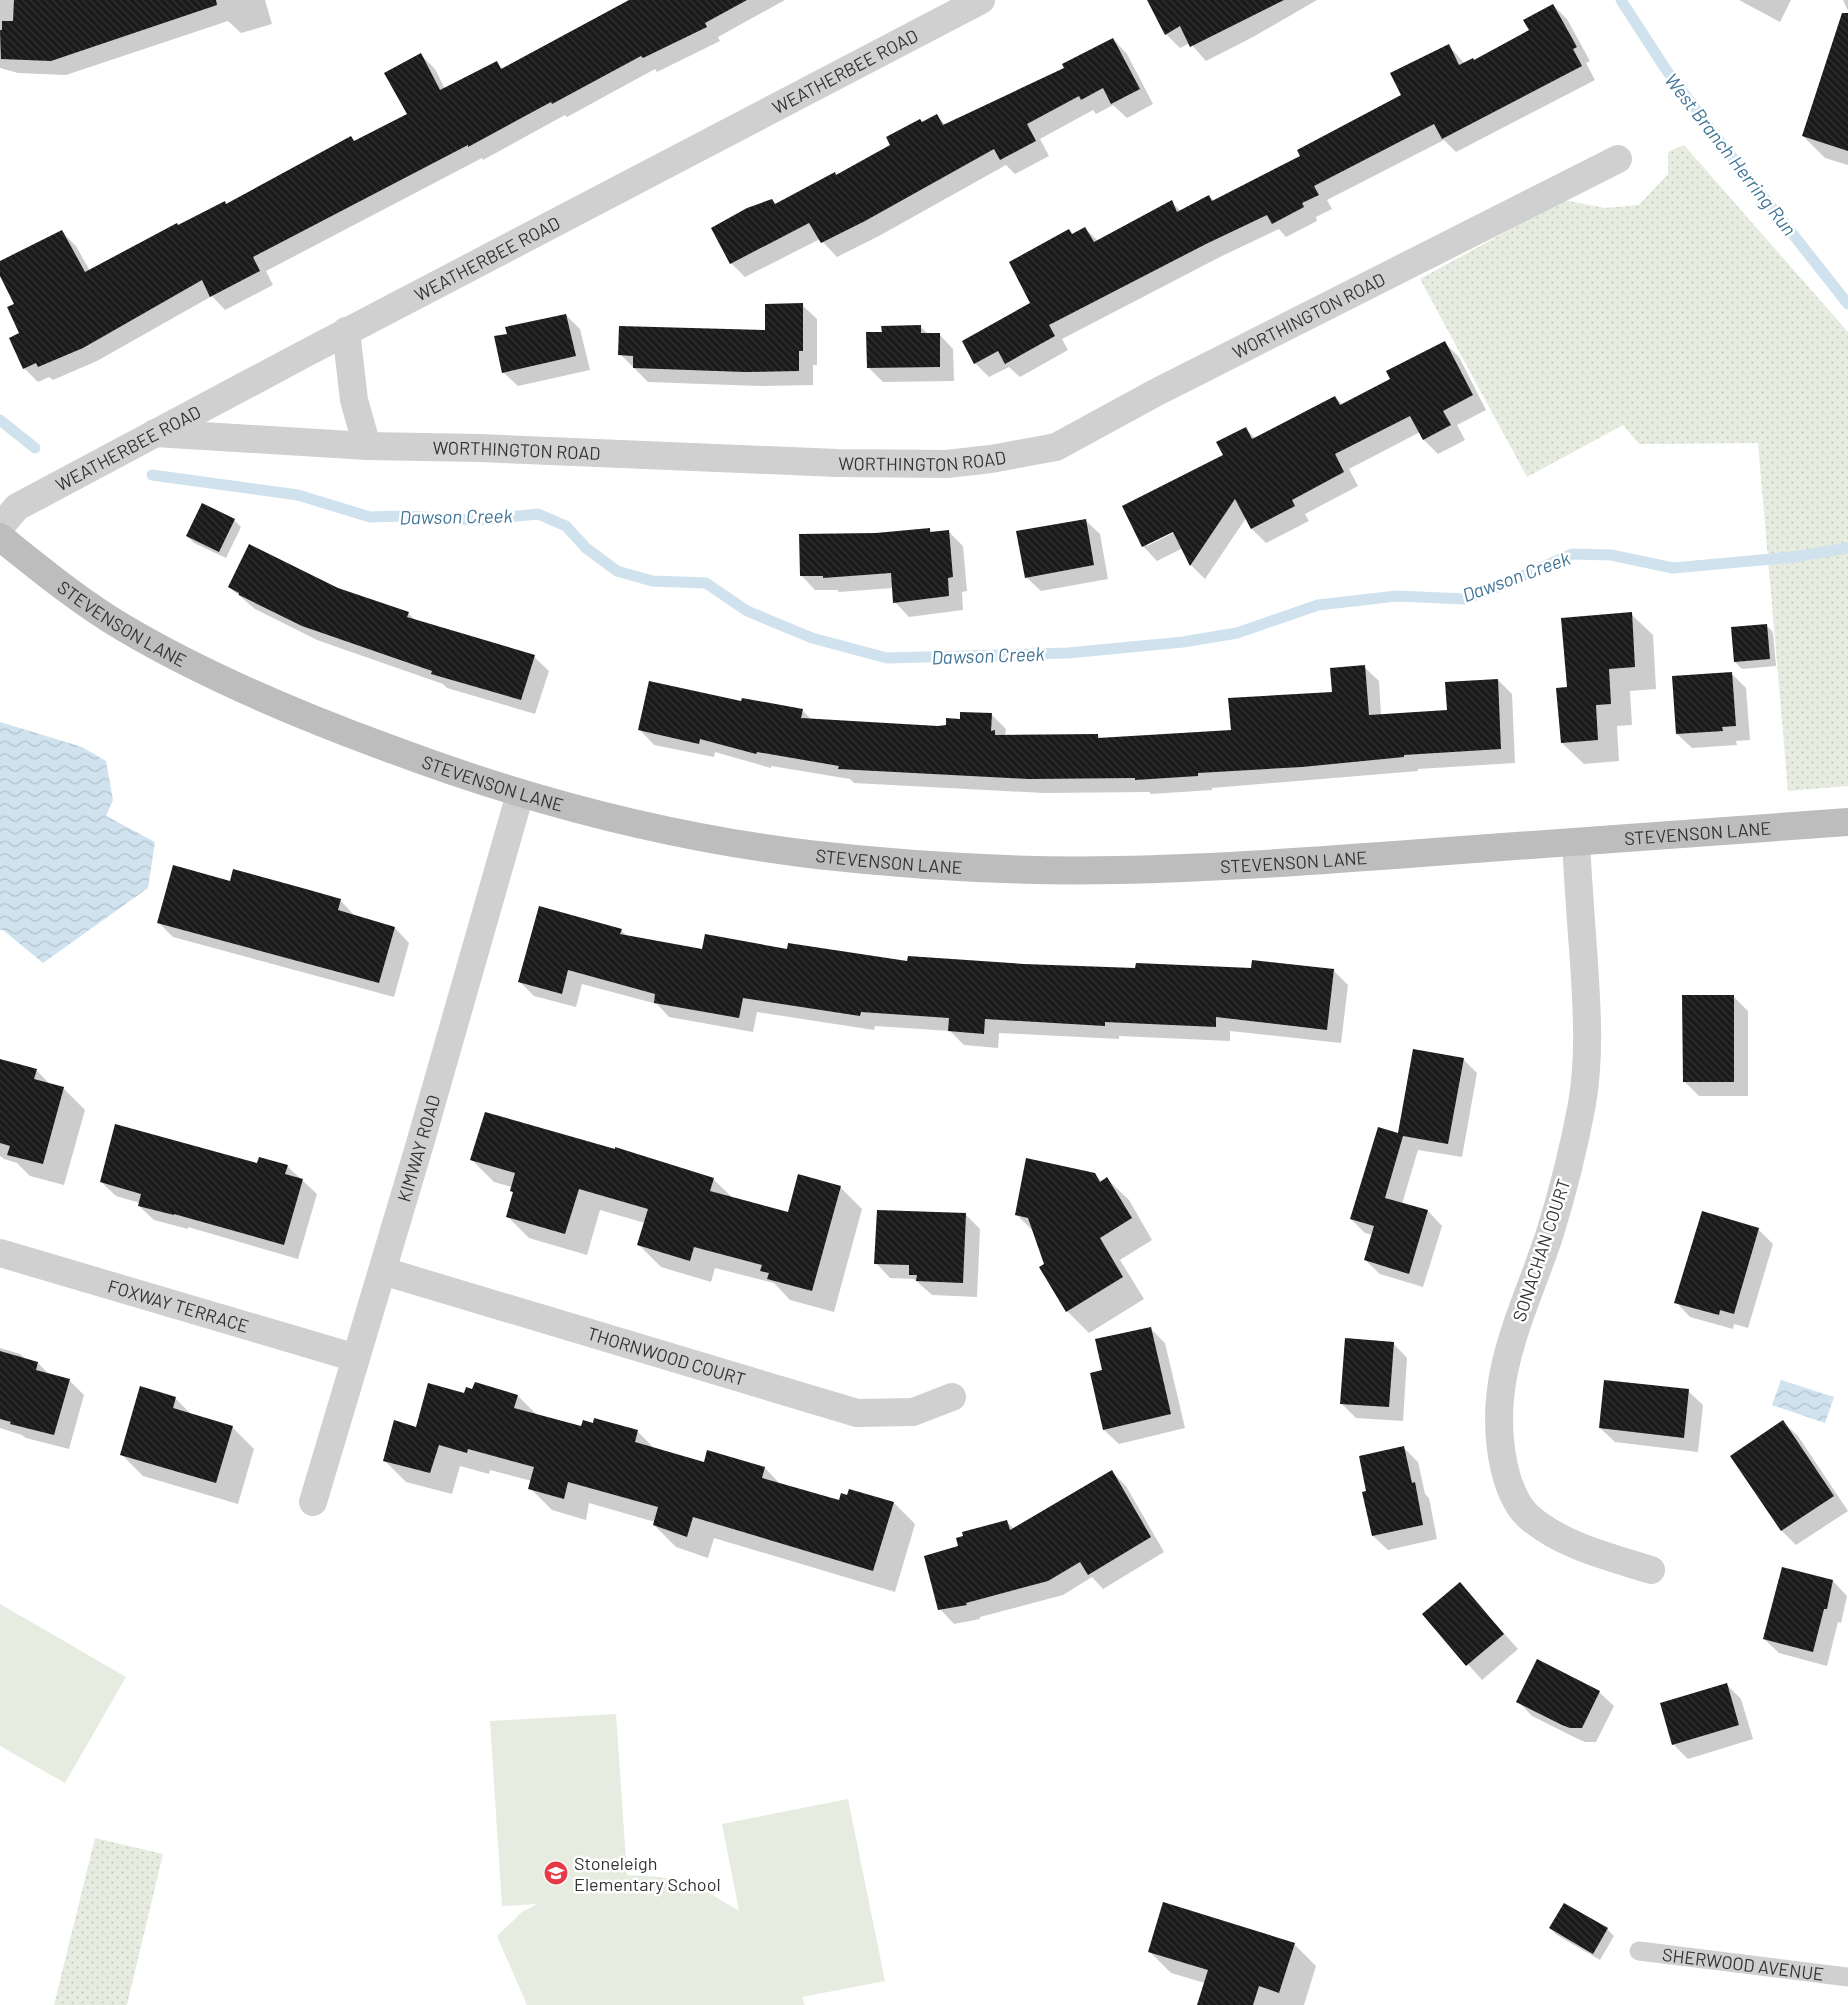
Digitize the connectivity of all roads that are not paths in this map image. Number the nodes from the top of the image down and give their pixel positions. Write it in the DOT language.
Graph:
graph roads {
  1 [pos="981,0"];
  2 [pos="1618,159"];
  3 [pos="346,331"];
  4 [pos="155,433"];
  5 [pos="367,446"];
  6 [pos="0,527"];
  7 [pos="0,537"];
  8 [pos="520,794"];
  9 [pos="1848,822"];
  10 [pos="1576,842"];
  11 [pos="0,1253"];
  12 [pos="383,1271"];
  13 [pos="356,1358"];
  14 [pos="952,1397"];
  15 [pos="313,1502"];
  16 [pos="1651,1570"];
  17 [pos="1639,1951"];
  18 [pos="1848,1977"];
  1 -- 3 [label="street, WEATHERBEE ROAD"];
  2 -- 5 [label="street, WORTHINGTON ROAD"];
  3 -- 4 [label="street, WEATHERBEE ROAD"];
  3 -- 5 [label="street"];
  4 -- 5 [label="street, WORTHINGTON ROAD"];
  4 -- 6 [label="street, WEATHERBEE ROAD"];
  7 -- 8 [label="street, STEVENSON LANE"];
  8 -- 10 [label="street, STEVENSON LANE"];
  8 -- 12 [label="street, KIMWAY ROAD"];
  9 -- 10 [label="street, STEVENSON LANE"];
  10 -- 16 [label="street, SONACHAN COURT"];
  11 -- 13 [label="street, FOXWAY TERRACE"];
  12 -- 13 [label="street, KIMWAY ROAD"];
  12 -- 14 [label="street, THORNWOOD COURT"];
  13 -- 15 [label="street, KIMWAY ROAD"];
  17 -- 18 [label="lane, SHERWOOD AVENUE"];
}
